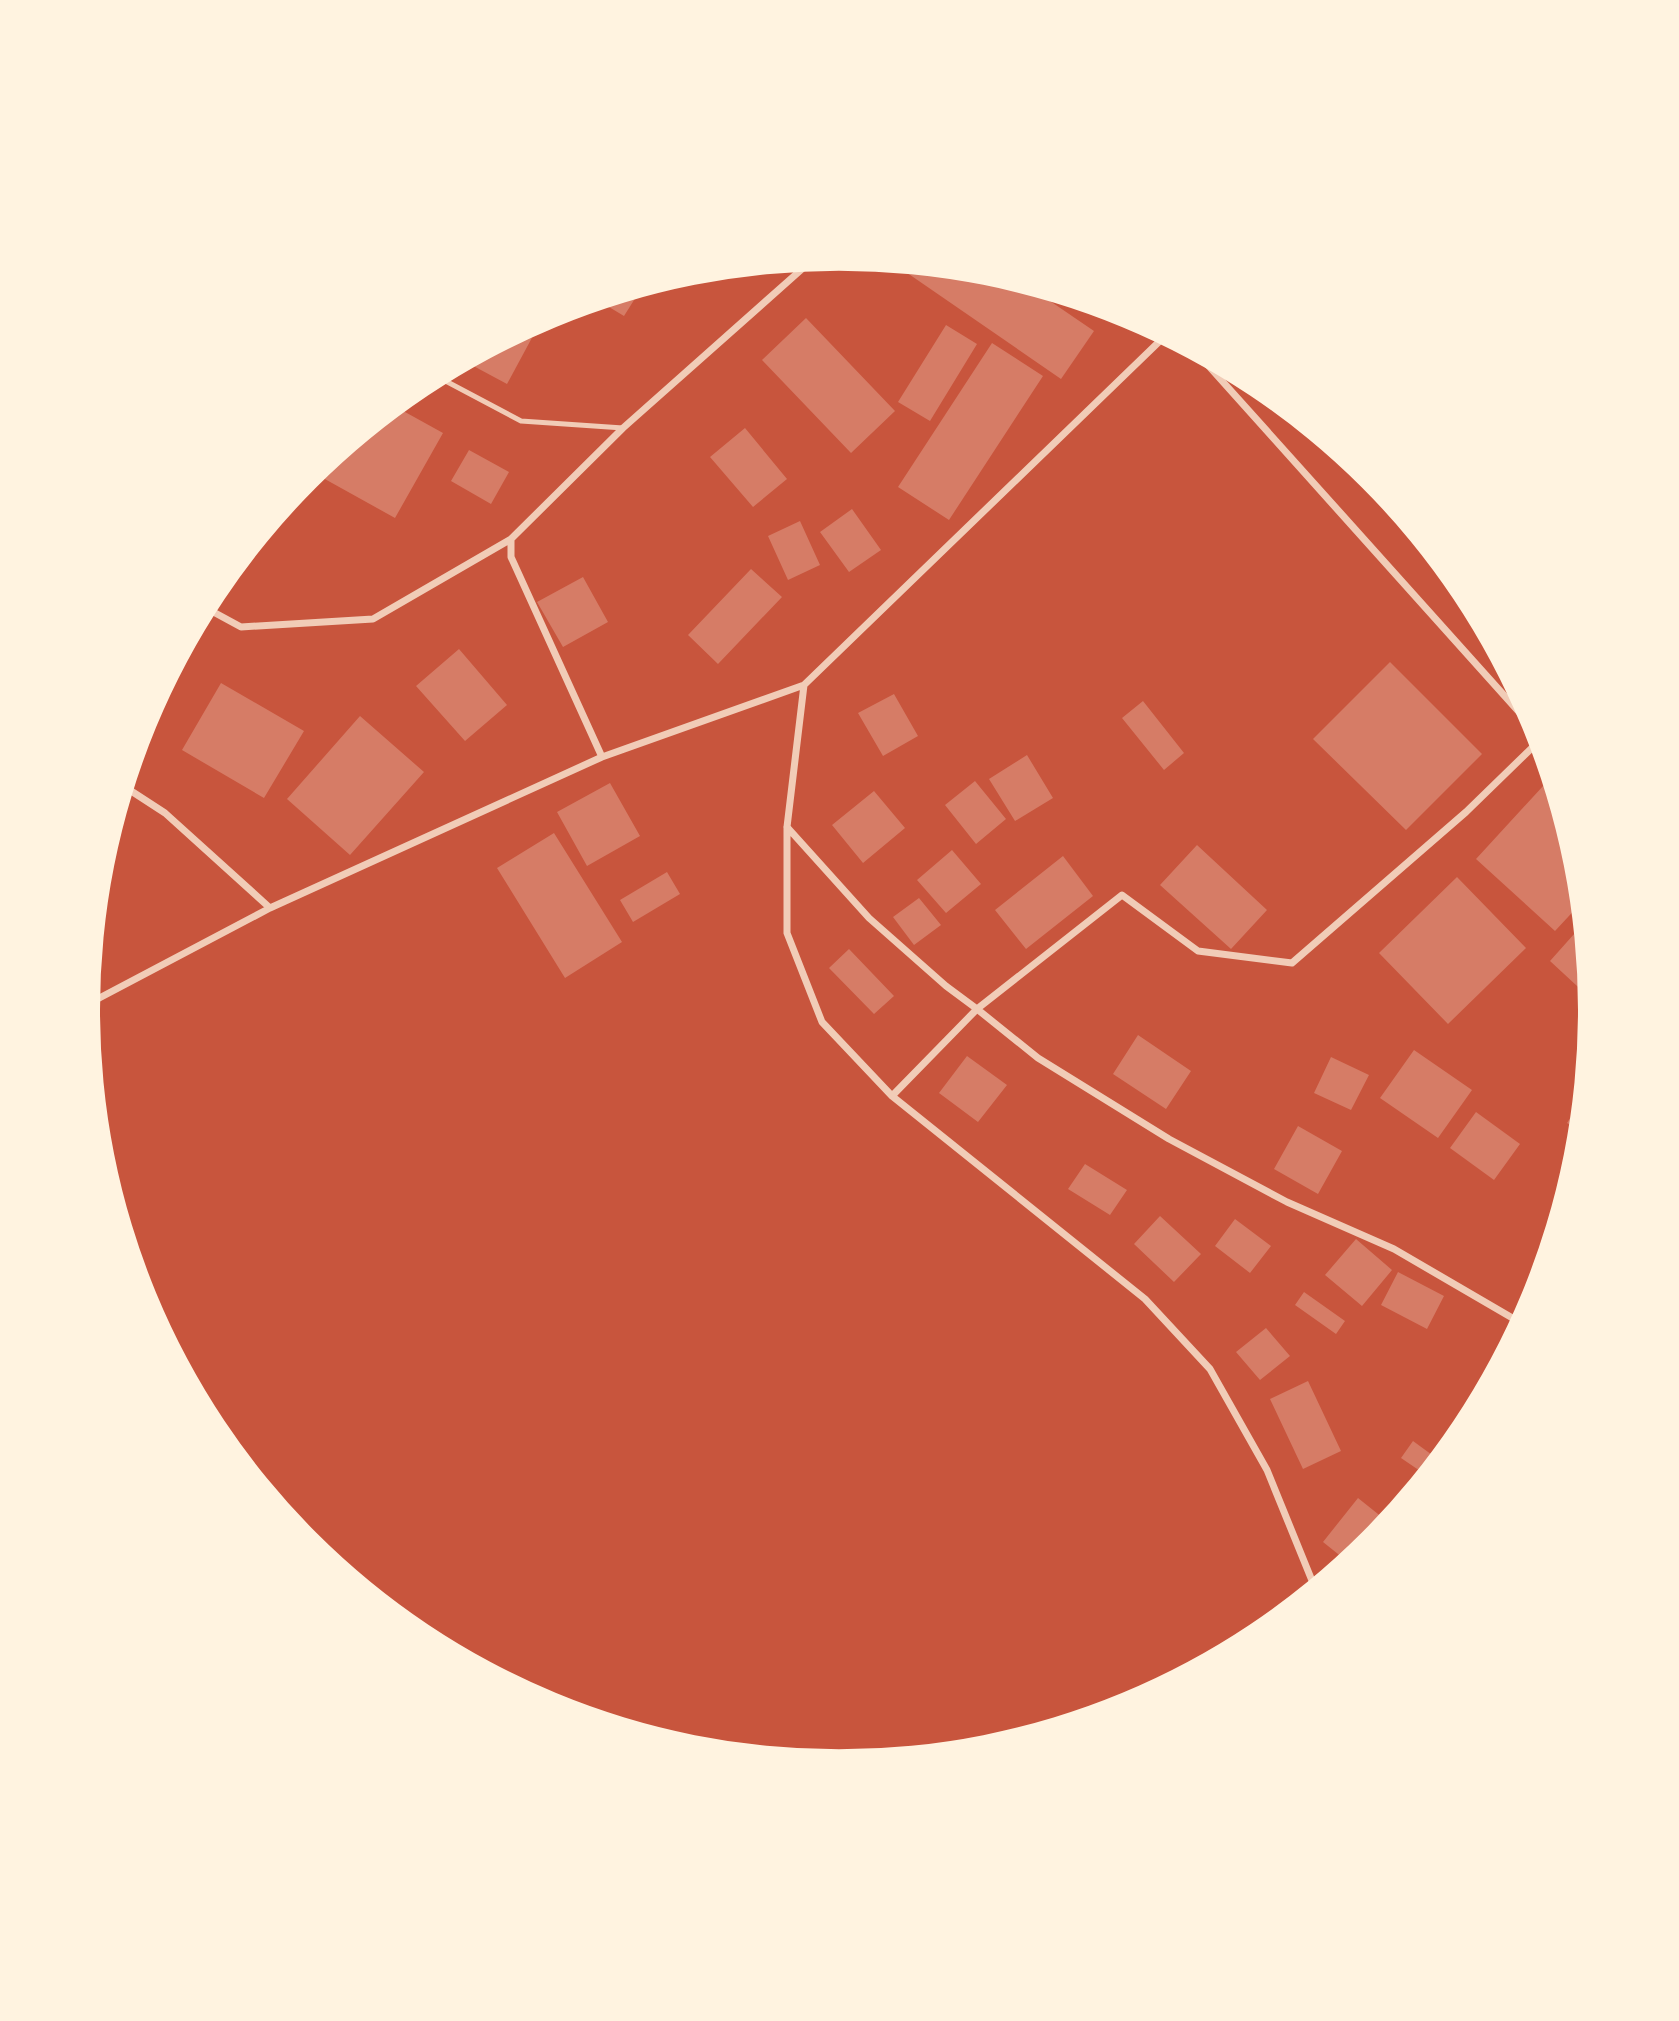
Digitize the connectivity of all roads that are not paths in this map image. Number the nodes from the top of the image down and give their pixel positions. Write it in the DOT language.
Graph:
graph roads {
  1 [pos="799,272"];
  2 [pos="1158,343"];
  3 [pos="1216,374"];
  4 [pos="449,383"];
  5 [pos="622,429"];
  6 [pos="511,539"];
  7 [pos="216,613"];
  8 [pos="804,684"];
  9 [pos="1513,706"];
  10 [pos="1531,748"];
  11 [pos="602,757"];
  12 [pos="133,792"];
  13 [pos="787,827"];
  14 [pos="271,908"];
  15 [pos="100,998"];
  16 [pos="977,1009"];
  17 [pos="892,1096"];
  18 [pos="1512,1318"];
  19 [pos="1312,1580"];
  1 -- 5 [label="street"];
  2 -- 8 [label="street"];
  3 -- 9 [label="street"];
  4 -- 5 [label="lane"];
  5 -- 6 [label="street"];
  6 -- 7 [label="street"];
  6 -- 11 [label="street"];
  8 -- 11 [label="street"];
  8 -- 13 [label="street"];
  10 -- 16 [label="street"];
  11 -- 14 [label="street"];
  12 -- 14 [label="street"];
  13 -- 16 [label="street"];
  13 -- 17 [label="street"];
  14 -- 15 [label="street"];
  16 -- 17 [label="street"];
  16 -- 18 [label="street"];
  17 -- 19 [label="street"];
}
